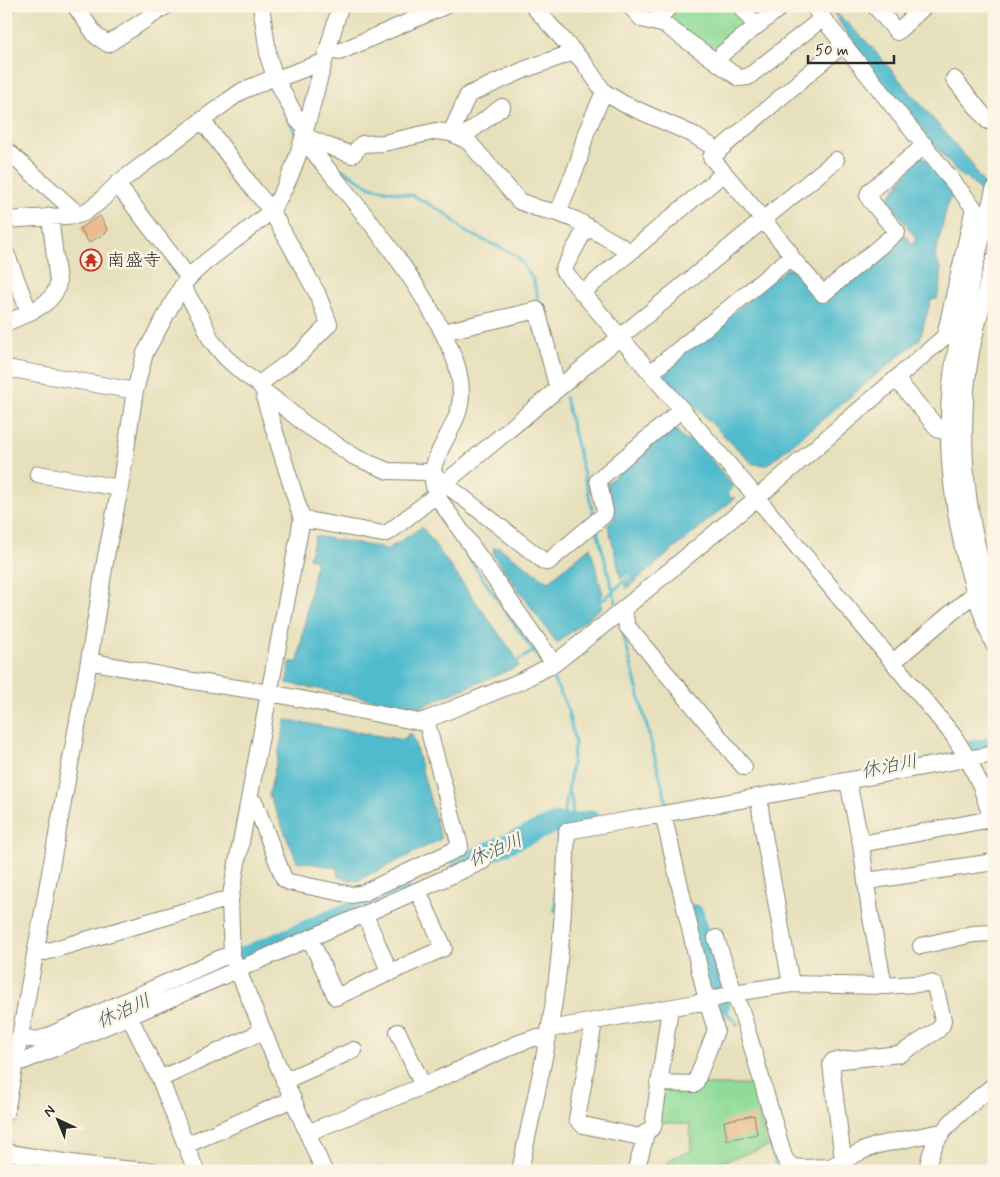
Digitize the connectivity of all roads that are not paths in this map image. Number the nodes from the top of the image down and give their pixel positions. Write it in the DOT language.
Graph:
graph roads {
  1 [pos="75,6"];
  2 [pos="166,6"];
  3 [pos="261,6"];
  4 [pos="340,6"];
  5 [pos="445,6"];
  6 [pos="533,6"];
  7 [pos="630,6"];
  8 [pos="671,6"];
  9 [pos="740,6"];
  10 [pos="782,6"];
  11 [pos="875,6"];
  12 [pos="925,6"];
  13 [pos="816,9"];
  14 [pos="658,22"];
  15 [pos="756,26"];
  16 [pos="842,45"];
  17 [pos="574,52"];
  18 [pos="326,56"];
  19 [pos="718,63"];
  20 [pos="275,77"];
  21 [pos="954,79"];
  22 [pos="604,92"];
  23 [pos="502,107"];
  24 [pos="202,120"];
  25 [pos="994,121"];
  26 [pos="305,131"];
  27 [pos="456,136"];
  28 [pos="925,145"];
  29 [pos="6,150"];
  30 [pos="719,151"];
  31 [pos="836,160"];
  32 [pos="724,173"];
  33 [pos="117,184"];
  34 [pos="994,191"];
  35 [pos="271,210"];
  36 [pos="558,213"];
  37 [pos="79,215"];
  38 [pos="50,216"];
  39 [pos="6,220"];
  40 [pos="763,220"];
  41 [pos="587,226"];
  42 [pos="6,252"];
  43 [pos="628,254"];
  44 [pos="791,257"];
  45 [pos="994,260"];
  46 [pos="185,282"];
  47 [pos="582,293"];
  48 [pos="29,312"];
  49 [pos="6,323"];
  50 [pos="442,332"];
  51 [pos="620,337"];
  52 [pos="952,337"];
  53 [pos="6,368"];
  54 [pos="652,373"];
  55 [pos="897,380"];
  56 [pos="261,387"];
  57 [pos="558,389"];
  58 [pos="135,391"];
  59 [pos="682,409"];
  60 [pos="949,432"];
  61 [pos="38,474"];
  62 [pos="438,484"];
  63 [pos="120,488"];
  64 [pos="757,498"];
  65 [pos="302,519"];
  66 [pos="985,585"];
  67 [pos="994,606"];
  68 [pos="623,609"];
  69 [pos="994,646"];
  70 [pos="88,661"];
  71 [pos="893,662"];
  72 [pos="554,664"];
  73 [pos="270,693"];
  74 [pos="426,720"];
  75 [pos="964,753"];
  76 [pos="994,754"];
  77 [pos="744,767"];
  78 [pos="848,782"];
  79 [pos="761,797"];
  80 [pos="250,799"];
  81 [pos="664,814"];
  82 [pos="992,823"];
  83 [pos="861,844"];
  84 [pos="483,861"];
  85 [pos="994,862"];
  86 [pos="867,881"];
  87 [pos="418,891"];
  88 [pos="230,900"];
  89 [pos="365,915"];
  90 [pos="994,932"];
  91 [pos="310,938"];
  92 [pos="716,938"];
  93 [pos="921,946"];
  94 [pos="36,951"];
  95 [pos="235,961"];
  96 [pos="390,972"];
  97 [pos="791,984"];
  98 [pos="884,986"];
  99 [pos="734,993"];
  100 [pos="707,1001"];
  101 [pos="670,1008"];
  102 [pos="129,1016"];
  103 [pos="594,1022"];
  104 [pos="263,1031"];
  105 [pos="398,1032"];
  106 [pos="549,1033"];
  107 [pos="19,1038"];
  108 [pos="354,1050"];
  109 [pos="10,1062"];
  110 [pos="160,1079"];
  111 [pos="284,1081"];
  112 [pos="658,1083"];
  113 [pos="994,1085"];
  114 [pos="423,1086"];
  115 [pos="293,1099"];
  116 [pos="6,1112"];
  117 [pos="646,1132"];
  118 [pos="307,1133"];
  119 [pos="940,1134"];
  120 [pos="186,1145"];
  121 [pos="6,1152"];
  122 [pos="845,1160"];
  123 [pos="830,1169"];
  124 [pos="154,1171"];
  125 [pos="196,1171"];
  126 [pos="324,1171"];
  127 [pos="520,1171"];
  128 [pos="635,1171"];
  129 [pos="927,1171"];
  1 -- 2 [label="street"];
  3 -- 20 [label="street"];
  4 -- 18 [label="street"];
  5 -- 18 [label="street"];
  6 -- 17 [label="street"];
  7 -- 14 [label="street"];
  8 -- 14 [label="street"];
  9 -- 15 [label="street"];
  10 -- 15 [label="street"];
  11 -- 12 [label="street"];
  13 -- 16 [label="street"];
  13 -- 19 [label="street"];
  14 -- 19 [label="street"];
  15 -- 19 [label="street"];
  16 -- 28 [label="street"];
  16 -- 30 [label="street"];
  17 -- 22 [label="street"];
  17 -- 27 [label="street"];
  18 -- 20 [label="street"];
  18 -- 26 [label="street"];
  20 -- 24 [label="street"];
  20 -- 26 [label="street"];
  21 -- 25 [label="street"];
  22 -- 30 [label="street"];
  22 -- 36 [label="street"];
  23 -- 27 [label="street"];
  24 -- 33 [label="street"];
  24 -- 35 [label="street"];
  26 -- 27 [label="street"];
  26 -- 35 [label="street"];
  26 -- 50 [label="street"];
  27 -- 36 [label="street"];
  28 -- 44 [label="street"];
  28 -- 52 [label="street"];
  29 -- 37 [label="street"];
  30 -- 32 [label="street"];
  31 -- 40 [label="street"];
  32 -- 40 [label="street"];
  32 -- 43 [label="street"];
  33 -- 37 [label="street"];
  33 -- 46 [label="street"];
  34 -- 52 [label="street"];
  35 -- 46 [label="street"];
  35 -- 56 [label="street"];
  36 -- 41 [label="street"];
  37 -- 38 [label="street"];
  38 -- 39 [label="street"];
  38 -- 48 [label="street"];
  40 -- 44 [label="street"];
  40 -- 51 [label="street"];
  41 -- 43 [label="street"];
  41 -- 47 [label="street"];
  42 -- 48 [label="street"];
  43 -- 47 [label="street"];
  44 -- 54 [label="street"];
  45 -- 66 [label="street"];
  46 -- 56 [label="street"];
  46 -- 58 [label="street"];
  47 -- 51 [label="street"];
  48 -- 49 [label="street"];
  50 -- 57 [label="street"];
  50 -- 62 [label="street"];
  51 -- 54 [label="street"];
  51 -- 57 [label="street"];
  52 -- 55 [label="street"];
  52 -- 60 [label="street"];
  53 -- 58 [label="street"];
  54 -- 59 [label="street"];
  55 -- 60 [label="street"];
  55 -- 64 [label="street"];
  56 -- 62 [label="street"];
  56 -- 65 [label="street"];
  57 -- 62 [label="street"];
  58 -- 63 [label="street"];
  59 -- 62 [label="street"];
  59 -- 64 [label="street"];
  60 -- 66 [label="street"];
  61 -- 63 [label="street"];
  62 -- 65 [label="street"];
  62 -- 72 [label="street"];
  63 -- 70 [label="street"];
  64 -- 68 [label="street"];
  64 -- 71 [label="street"];
  65 -- 73 [label="street"];
  66 -- 67 [label="street"];
  66 -- 69 [label="street"];
  66 -- 71 [label="street"];
  68 -- 72 [label="street"];
  68 -- 77 [label="street"];
  70 -- 73 [label="street"];
  70 -- 94 [label="street"];
  71 -- 75 [label="street"];
  72 -- 74 [label="street"];
  73 -- 74 [label="street"];
  73 -- 80 [label="street"];
  74 -- 80 [label="street"];
  75 -- 76 [label="street"];
  75 -- 78 [label="street"];
  75 -- 82 [label="street"];
  78 -- 79 [label="street"];
  78 -- 83 [label="street"];
  79 -- 81 [label="street"];
  79 -- 97 [label="street"];
  80 -- 88 [label="street"];
  81 -- 100 [label="street"];
  81 -- 106 [label="street"];
  82 -- 83 [label="street"];
  83 -- 86 [label="street"];
  84 -- 87 [label="street"];
  85 -- 86 [label="street"];
  86 -- 98 [label="street"];
  87 -- 89 [label="street"];
  87 -- 96 [label="street"];
  88 -- 94 [label="street"];
  88 -- 95 [label="street"];
  89 -- 91 [label="street"];
  89 -- 96 [label="street"];
  90 -- 93 [label="street"];
  91 -- 95 [label="street"];
  91 -- 96 [label="street"];
  92 -- 99 [label="street"];
  94 -- 107 [label="street"];
  95 -- 102 [label="street"];
  95 -- 104 [label="street"];
  95 -- 107 [label="street"];
  97 -- 98 [label="street"];
  97 -- 99 [label="street"];
  98 -- 122 [label="street"];
  99 -- 100 [label="street"];
  99 -- 123 [label="street"];
  100 -- 101 [label="street"];
  100 -- 112 [label="street"];
  101 -- 103 [label="street"];
  101 -- 112 [label="street"];
  102 -- 109 [label="street"];
  102 -- 110 [label="street"];
  103 -- 106 [label="street"];
  103 -- 117 [label="street"];
  104 -- 110 [label="street"];
  104 -- 111 [label="street"];
  105 -- 114 [label="street"];
  106 -- 114 [label="street"];
  106 -- 127 [label="street"];
  107 -- 109 [label="street"];
  108 -- 111 [label="street"];
  109 -- 116 [label="street"];
  110 -- 120 [label="street"];
  111 -- 115 [label="street"];
  112 -- 117 [label="street"];
  113 -- 119 [label="street"];
  114 -- 118 [label="street"];
  115 -- 118 [label="street"];
  115 -- 120 [label="street"];
  117 -- 128 [label="street"];
  118 -- 126 [label="street"];
  119 -- 122 [label="street"];
  119 -- 129 [label="street"];
  120 -- 125 [label="street"];
  121 -- 124 [label="street"];
  122 -- 123 [label="street"];
}
